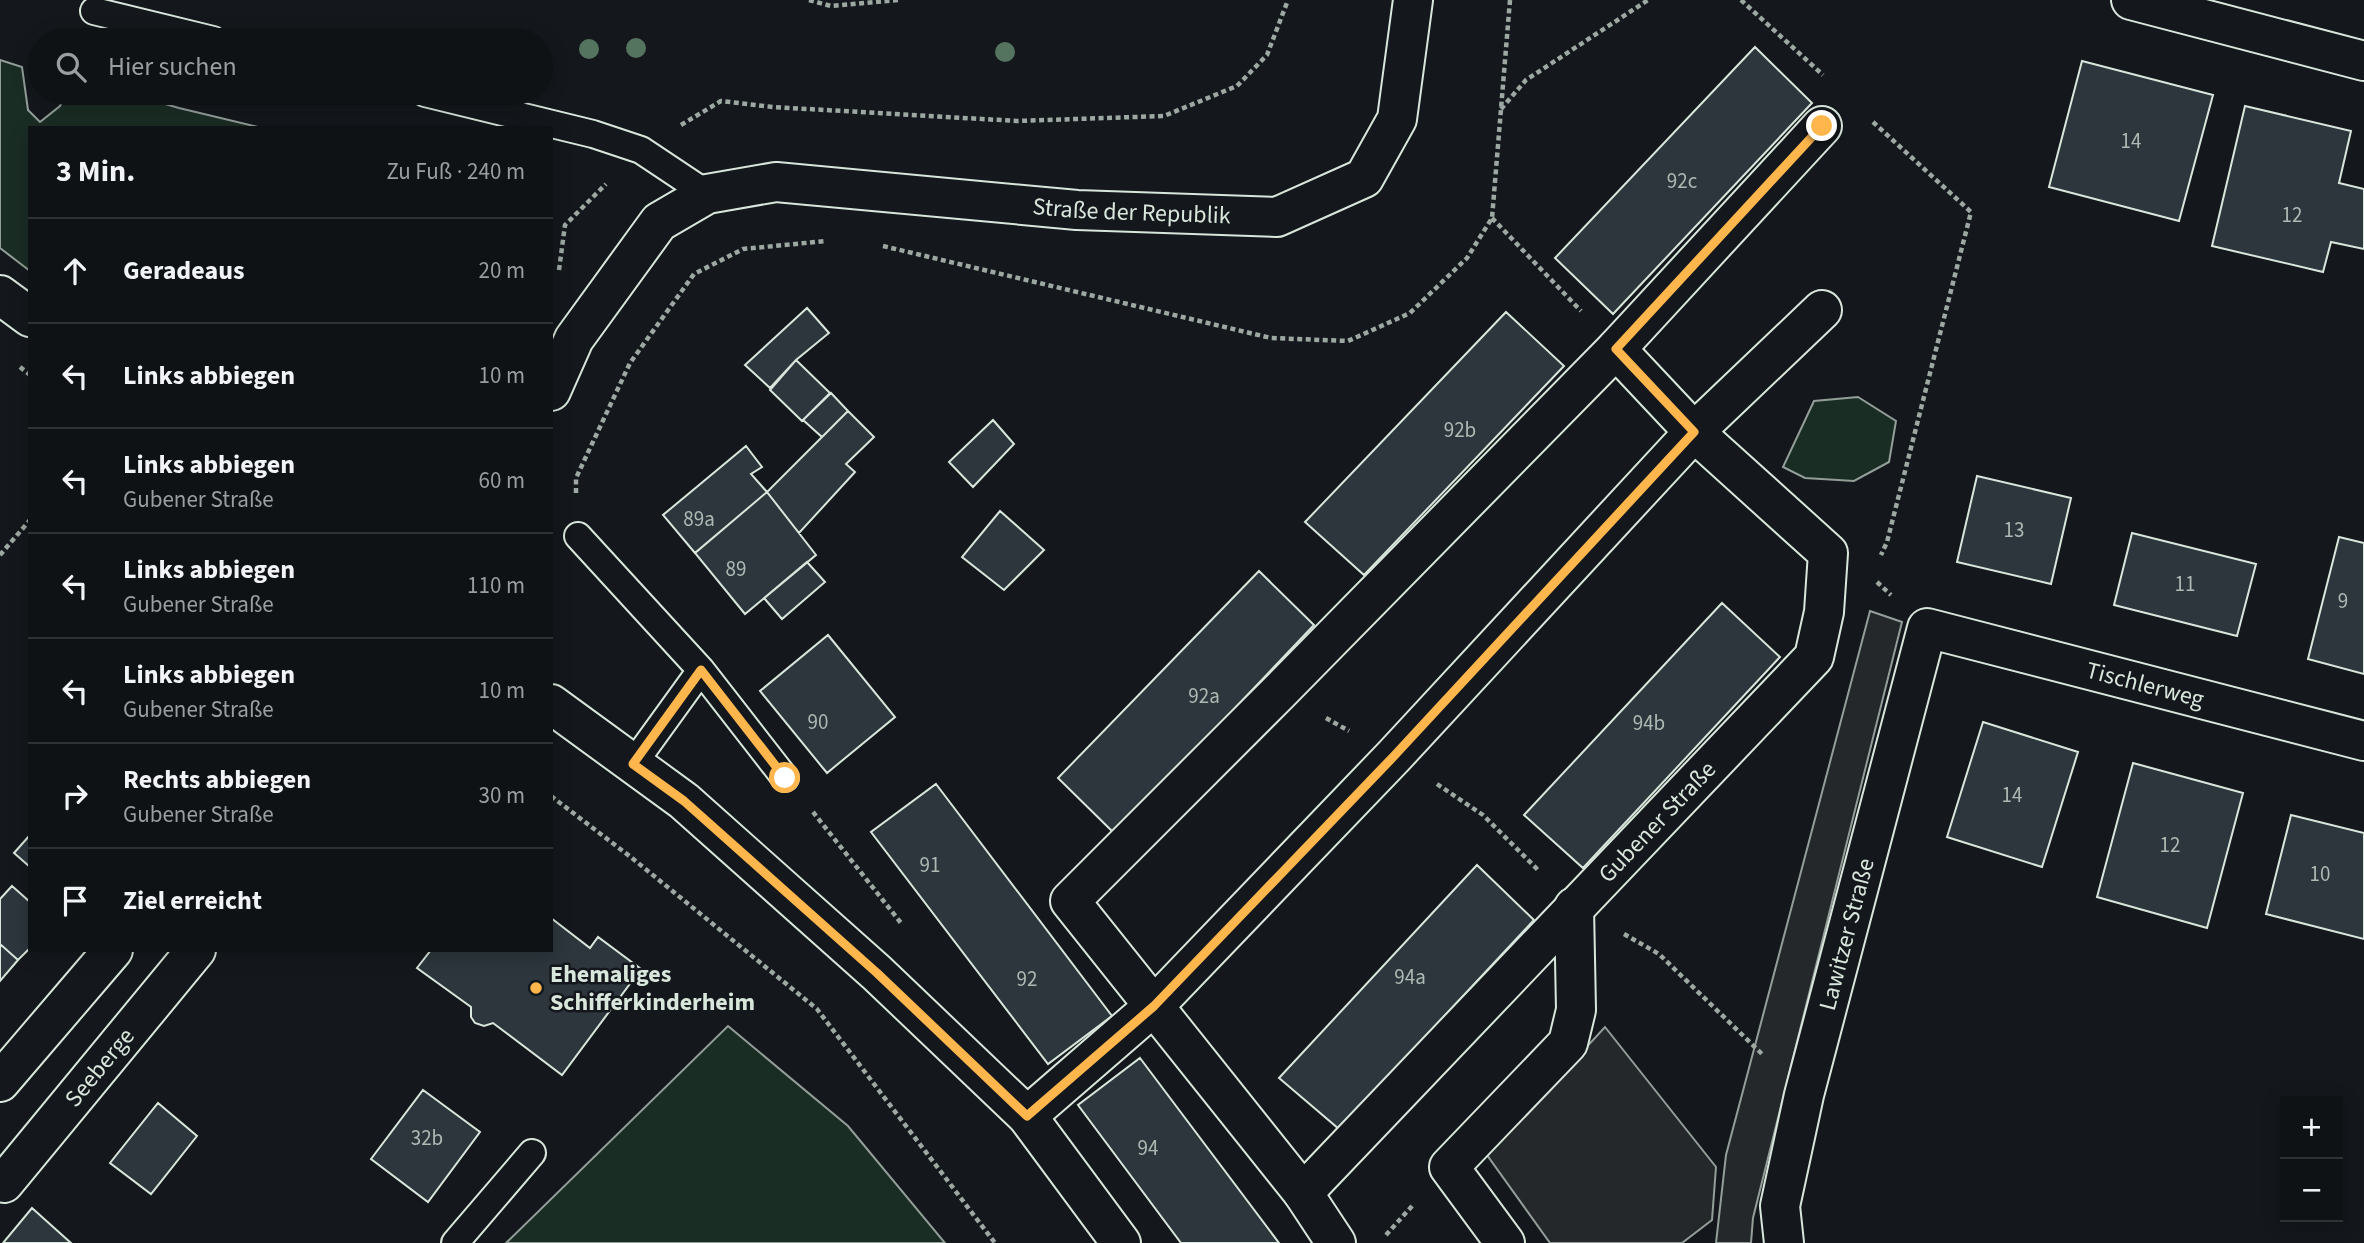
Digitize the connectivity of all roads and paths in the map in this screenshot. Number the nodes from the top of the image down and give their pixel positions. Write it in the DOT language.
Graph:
graph roads {
  1 [pos="808,0"];
  2 [pos="898,0"];
  3 [pos="1288,0"];
  4 [pos="1413,0"];
  5 [pos="1510,0"];
  6 [pos="1648,0"];
  7 [pos="1741,0"];
  8 [pos="2131,0"];
  9 [pos="94,11"];
  10 [pos="164,28"];
  11 [pos="2364,61"];
  12 [pos="1828,80"];
  13 [pos="474,105"];
  14 [pos="1501,109"];
  15 [pos="1866,115"];
  16 [pos="1822,126"];
  17 [pos="641,150"];
  18 [pos="707,194"];
  19 [pos="1492,218"];
  20 [pos="835,241"];
  21 [pos="875,244"];
  22 [pos="556,277"];
  23 [pos="0,295"];
  24 [pos="1822,310"];
  25 [pos="28,316"];
  26 [pos="1616,349"];
  27 [pos="553,386"];
  28 [pos="1694,432"];
  29 [pos="28,522"];
  30 [pos="578,536"];
  31 [pos="0,555"];
  32 [pos="1875,566"];
  33 [pos="1927,628"];
  34 [pos="701,670"];
  35 [pos="553,705"];
  36 [pos="2364,741"];
  37 [pos="633,764"];
  38 [pos="785,778"];
  39 [pos="553,798"];
  40 [pos="1574,907"];
  41 [pos="111,952"];
  42 [pos="193,952"];
  43 [pos="1154,1006"];
  44 [pos="0,1082"];
  45 [pos="1027,1116"];
  46 [pos="532,1153"];
  47 [pos="4,1183"];
  48 [pos="1303,1193"];
  49 [pos="455,1243"];
  50 [pos="995,1243"];
  51 [pos="1121,1243"];
  52 [pos="1336,1243"];
  53 [pos="1505,1243"];
  54 [pos="1784,1243"];
  1 -- 2 [label="path"];
  3 -- 17 [label="path"];
  4 -- 18 [label="street, Straße der Republik"];
  5 -- 14 [label="path"];
  6 -- 14 [label="path"];
  7 -- 12 [label="path"];
  8 -- 11 [label="street"];
  9 -- 10 [label="lane"];
  13 -- 17 [label="lane"];
  14 -- 19 [label="path"];
  15 -- 32 [label="path"];
  16 -- 26 [label="street"];
  17 -- 18 [label="lane"];
  17 -- 22 [label="path"];
  18 -- 27 [label="street, Straße der Republik"];
  19 -- 21 [label="path"];
  19 -- 26 [label="path"];
  20 -- 30 [label="path"];
  23 -- 25 [label="street"];
  24 -- 28 [label="street"];
  26 -- 28 [label="street, Gubener Straße"];
  26 -- 43 [label="street"];
  28 -- 40 [label="street, Gubener Straße"];
  28 -- 43 [label="street"];
  29 -- 31 [label="path"];
  30 -- 34 [label="lane"];
  33 -- 36 [label="street, Tischlerweg"];
  33 -- 54 [label="street, Lawitzer Straße"];
  34 -- 37 [label="lane"];
  34 -- 38 [label="lane"];
  35 -- 37 [label="street"];
  37 -- 45 [label="street"];
  39 -- 50 [label="path"];
  40 -- 48 [label="street, Gubener Straße"];
  40 -- 53 [label="street"];
  41 -- 44 [label="street"];
  42 -- 47 [label="street, Seeberge"];
  43 -- 45 [label="street"];
  43 -- 48 [label="street"];
  45 -- 51 [label="street"];
  46 -- 49 [label="lane"];
  48 -- 52 [label="street"];
}
